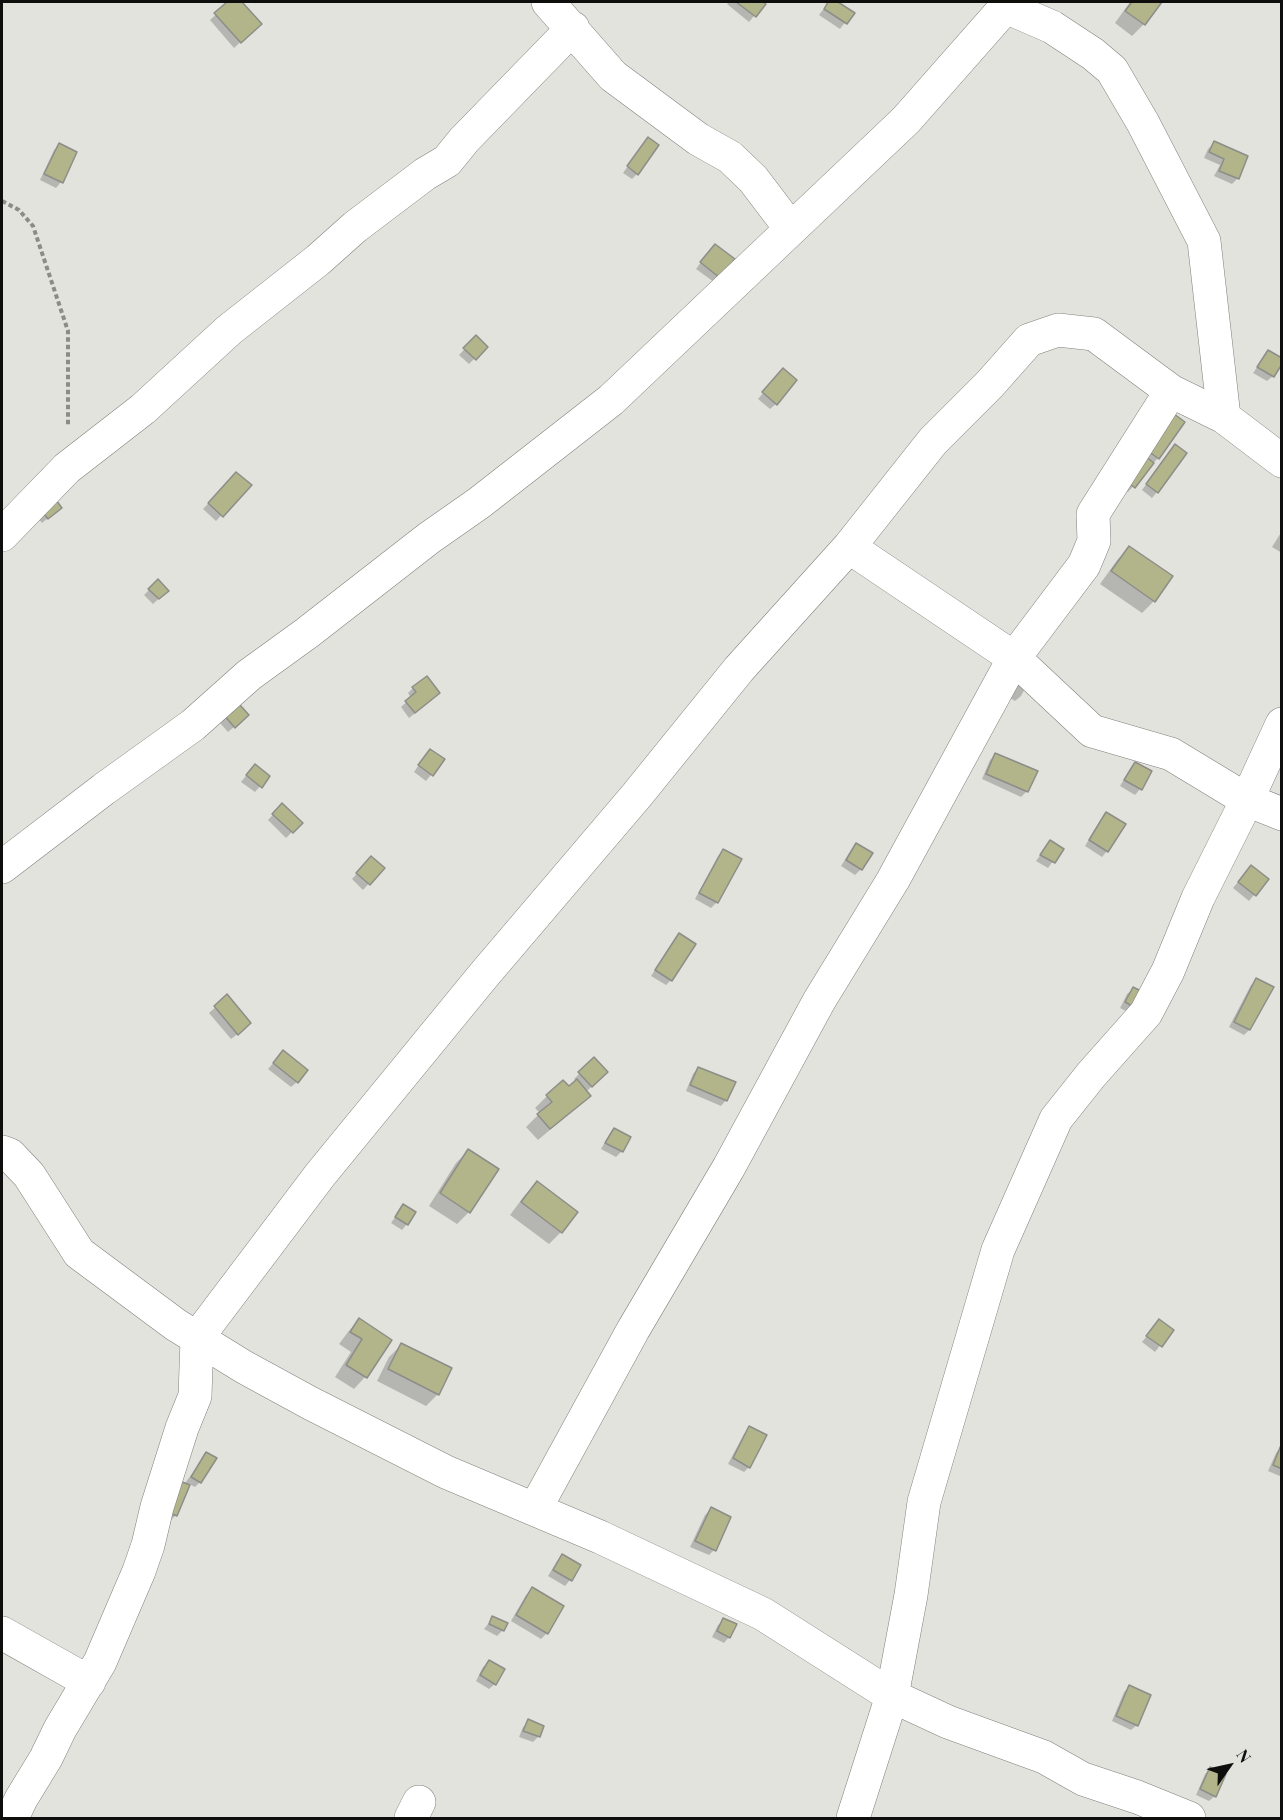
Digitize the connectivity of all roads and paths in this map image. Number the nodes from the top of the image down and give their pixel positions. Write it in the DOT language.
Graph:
graph roads {
  1 [pos="1008,4"];
  2 [pos="556,9"];
  3 [pos="2,201"];
  4 [pos="791,229"];
  5 [pos="1171,391"];
  6 [pos="1224,417"];
  7 [pos="1281,461"];
  8 [pos="67,468"];
  9 [pos="2,536"];
  10 [pos="849,547"];
  11 [pos="1014,658"];
  12 [pos="1281,724"];
  13 [pos="1247,800"];
  14 [pos="1281,814"];
  15 [pos="2,867"];
  16 [pos="2,1152"];
  17 [pos="197,1338"];
  18 [pos="535,1509"];
  19 [pos="2,1633"];
  20 [pos="89,1682"];
  21 [pos="892,1696"];
  22 [pos="12,1818"];
  23 [pos="853,1818"];
  24 [pos="1190,1818"];
  1 -- 4 [label="street"];
  1 -- 6 [label="street"];
  2 -- 4 [label="street"];
  2 -- 8 [label="street"];
  3 -- 8 [label="path"];
  4 -- 15 [label="street"];
  5 -- 6 [label="street"];
  5 -- 10 [label="street"];
  5 -- 11 [label="street"];
  6 -- 7 [label="street"];
  8 -- 9 [label="street"];
  10 -- 11 [label="street"];
  10 -- 17 [label="street"];
  11 -- 13 [label="street"];
  11 -- 18 [label="street"];
  12 -- 13 [label="street"];
  13 -- 14 [label="street"];
  13 -- 21 [label="street"];
  16 -- 17 [label="street"];
  17 -- 18 [label="street"];
  17 -- 20 [label="street"];
  18 -- 21 [label="street"];
  19 -- 20 [label="street"];
  20 -- 22 [label="street"];
  21 -- 23 [label="street"];
  21 -- 24 [label="street"];
}
